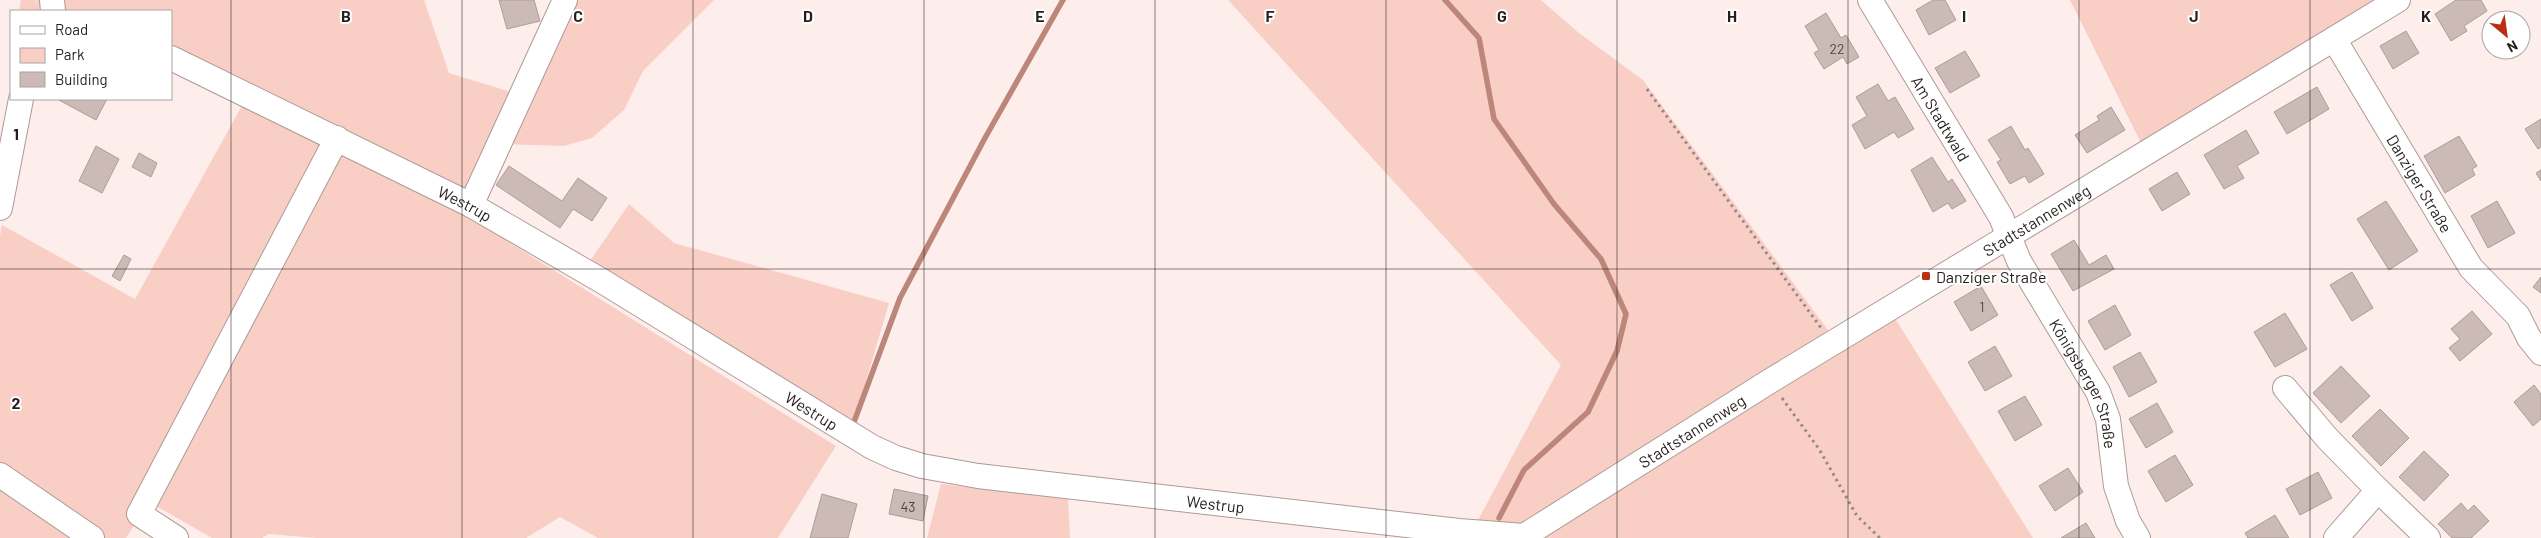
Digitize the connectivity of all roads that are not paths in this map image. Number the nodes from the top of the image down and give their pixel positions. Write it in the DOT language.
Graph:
graph roads {
  1 [pos="565,0"];
  2 [pos="1870,0"];
  3 [pos="2398,0"];
  4 [pos="2334,39"];
  5 [pos="172,58"];
  6 [pos="21,100"];
  7 [pos="337,138"];
  8 [pos="471,204"];
  9 [pos="0,208"];
  10 [pos="2008,237"];
  11 [pos="2518,316"];
  12 [pos="2541,326"];
  13 [pos="2541,353"];
  14 [pos="2285,388"];
  15 [pos="0,475"];
  16 [pos="2378,490"];
  17 [pos="1524,537"];
  18 [pos="92,538"];
  19 [pos="176,538"];
  20 [pos="2138,538"];
  21 [pos="2336,538"];
  22 [pos="2428,538"];
  1 -- 8 [label="street"];
  2 -- 10 [label="street, Am Stadtwald"];
  3 -- 4 [label="street, Stadtstannenweg"];
  4 -- 10 [label="street, Stadtstannenweg"];
  4 -- 11 [label="street, Danziger Straße"];
  5 -- 7 [label="street, Westrup"];
  6 -- 9 [label="street"];
  7 -- 8 [label="street, Westrup"];
  7 -- 19 [label="street"];
  8 -- 17 [label="street, Westrup"];
  10 -- 17 [label="street, Stadtstannenweg"];
  10 -- 20 [label="street, Königsberger Straße"];
  11 -- 12 [label="street, Danziger Straße"];
  11 -- 13 [label="street, Danziger Straße"];
  14 -- 16 [label="street"];
  15 -- 18 [label="street"];
  16 -- 21 [label="street"];
  16 -- 22 [label="street"];
}
